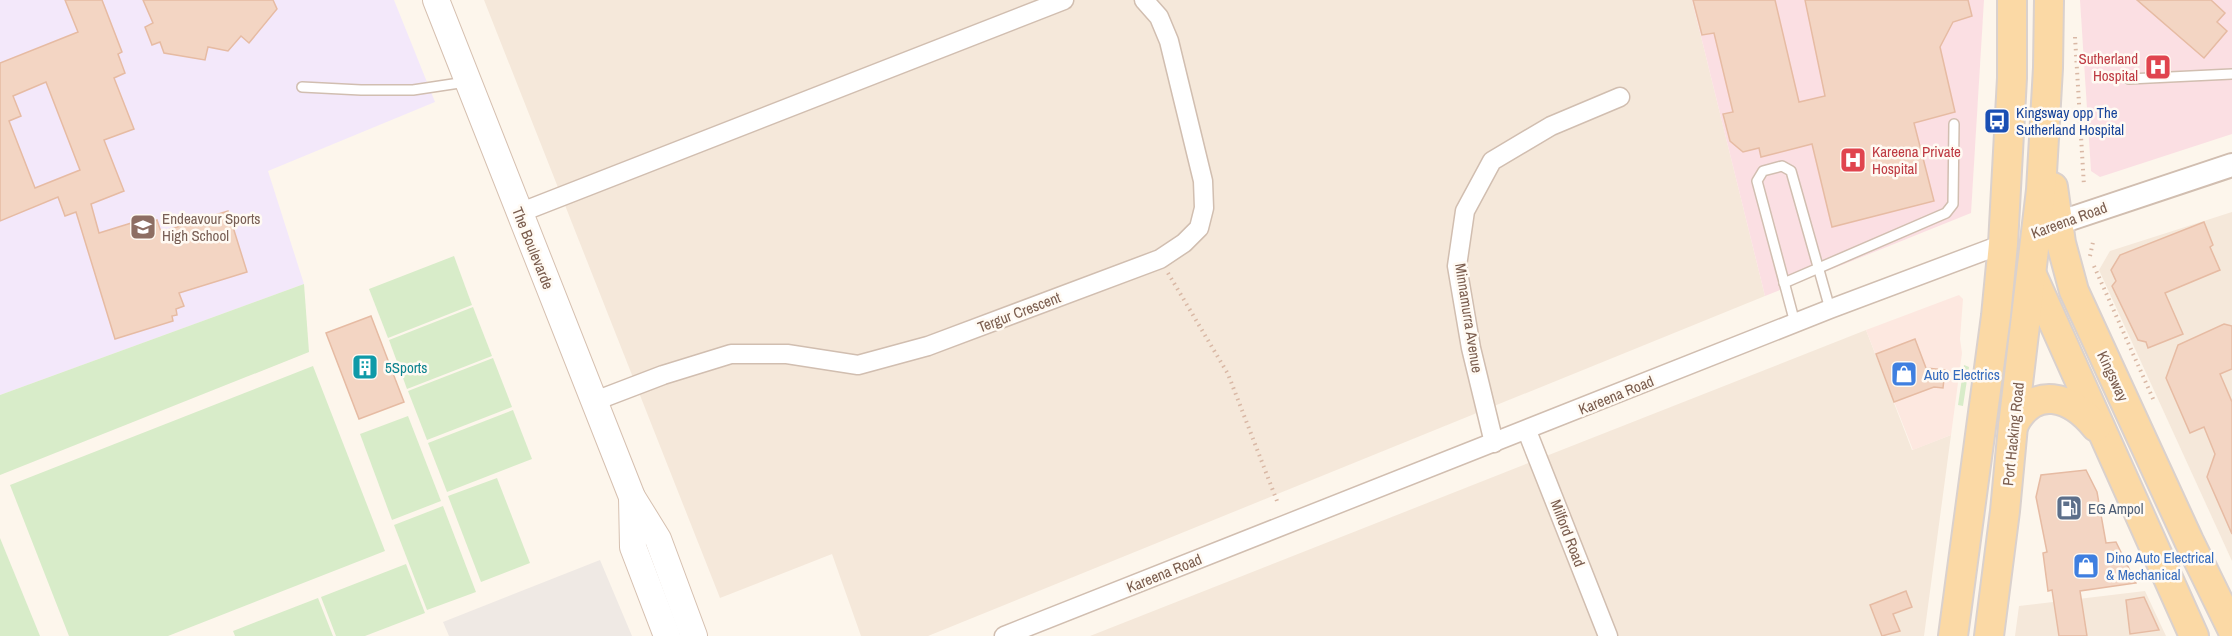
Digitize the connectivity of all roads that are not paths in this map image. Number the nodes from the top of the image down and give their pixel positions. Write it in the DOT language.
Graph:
graph roads {
  1 [pos="436,0"];
  2 [pos="1064,0"];
  3 [pos="1144,0"];
  4 [pos="2012,0"];
  5 [pos="2049,0"];
  6 [pos="2232,74"];
  7 [pos="2129,79"];
  8 [pos="468,82"];
  9 [pos="302,87"];
  10 [pos="1620,97"];
  11 [pos="1954,124"];
  12 [pos="2232,165"];
  13 [pos="519,213"];
  14 [pos="2030,234"];
  15 [pos="1818,269"];
  16 [pos="2032,274"];
  17 [pos="1784,283"];
  18 [pos="1830,309"];
  19 [pos="1795,323"];
  20 [pos="595,401"];
  21 [pos="2013,426"];
  22 [pos="1527,431"];
  23 [pos="1494,443"];
  24 [pos="2108,443"];
  25 [pos="632,496"];
  26 [pos="2232,629"];
  27 [pos="667,636"];
  28 [pos="694,636"];
  29 [pos="1004,636"];
  30 [pos="1608,636"];
  31 [pos="1953,636"];
  32 [pos="1989,636"];
  33 [pos="2194,636"];
  1 -- 8 [label="main road, The Boulevarde"];
  2 -- 13 [label="street"];
  3 -- 20 [label="street, Tergur Crescent"];
  4 -- 14 [label="main road, Kingsway"];
  5 -- 14 [label="main road, Kingsway"];
  6 -- 7 [label="lane"];
  8 -- 9 [label="lane"];
  8 -- 13 [label="main road, The Boulevarde"];
  10 -- 23 [label="street, Minnamurra Avenue"];
  11 -- 15 [label="lane"];
  12 -- 14 [label="street, Kareena Road"];
  13 -- 20 [label="main road, The Boulevarde"];
  14 -- 16 [label="main road, Port Hacking Road"];
  14 -- 18 [label="street, Kareena Road"];
  14 -- 26 [label="main road, Kingsway"];
  14 -- 31 [label="main road, Port Hacking Road"];
  15 -- 17 [label="lane"];
  15 -- 17 [label="lane"];
  15 -- 18 [label="lane"];
  16 -- 21 [label="main road, Port Hacking Road"];
  16 -- 24 [label="main road"];
  17 -- 19 [label="lane"];
  18 -- 19 [label="street, Kareena Road"];
  19 -- 22 [label="street, Kareena Road"];
  20 -- 25 [label="main road, The Boulevarde"];
  21 -- 24 [label="main road"];
  21 -- 32 [label="main road, Port Hacking Road"];
  22 -- 23 [label="street, Kareena Road"];
  22 -- 30 [label="street, Milford Road"];
  23 -- 29 [label="street, Kareena Road"];
  24 -- 33 [label="main road"];
  25 -- 27 [label="main road, The Boulevarde"];
  25 -- 28 [label="main road, The Boulevarde"];
}
